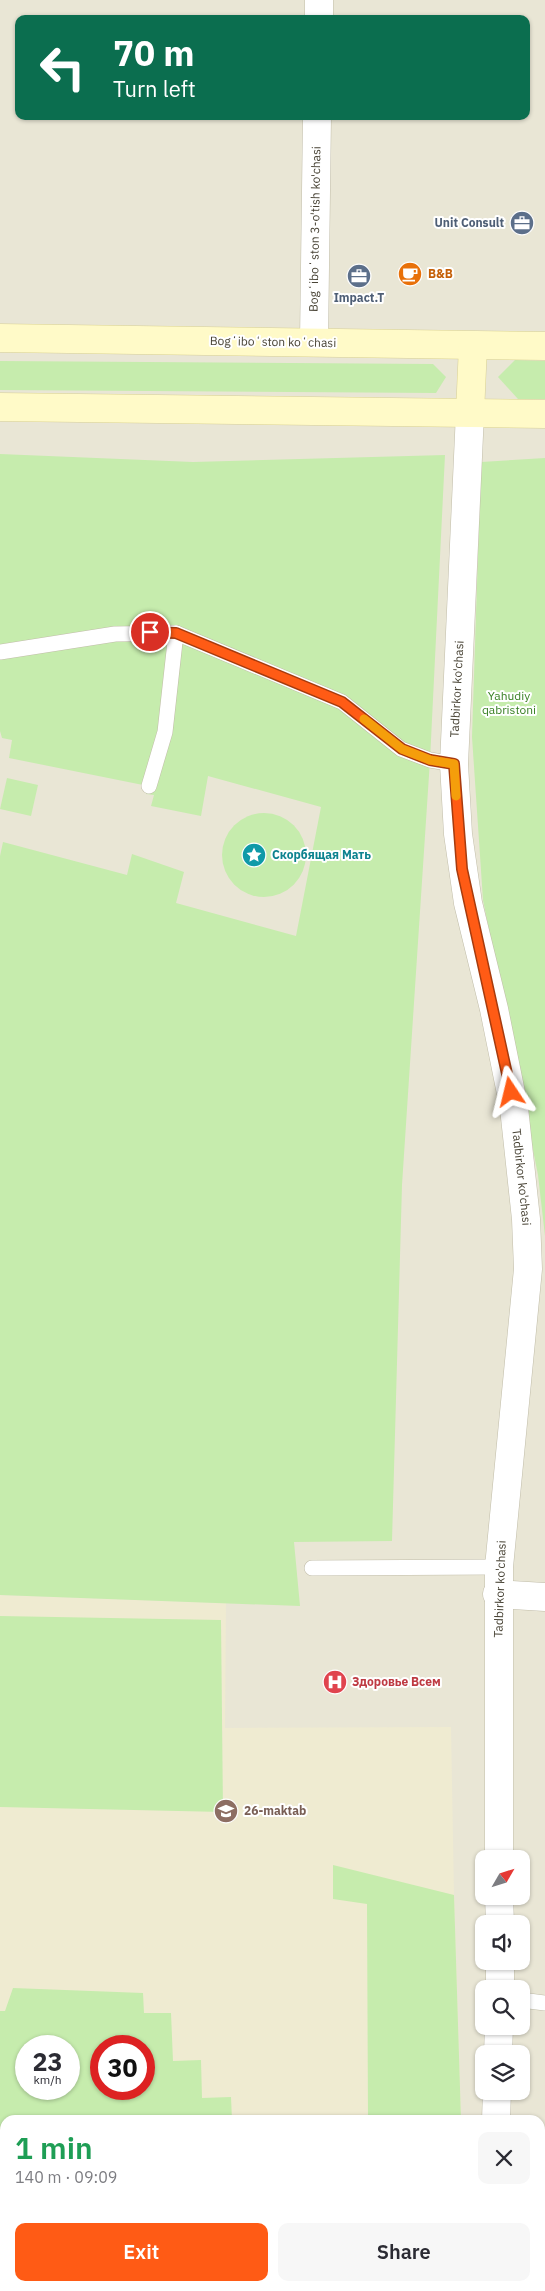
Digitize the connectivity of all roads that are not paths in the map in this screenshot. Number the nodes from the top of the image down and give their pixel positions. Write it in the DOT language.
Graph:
graph roads {
  1 [pos="319,0"];
  2 [pos="318,15"];
  3 [pos="317,120"];
  4 [pos="0,338"];
  5 [pos="314,342"];
  6 [pos="473,346"];
  7 [pos="545,346"];
  8 [pos="0,407"];
  9 [pos="470,413"];
  10 [pos="545,414"];
  11 [pos="176,633"];
  12 [pos="0,652"];
  13 [pos="454,764"];
  14 [pos="148,786"];
  15 [pos="534,1322"];
  16 [pos="499,1567"];
  17 [pos="312,1568"];
  18 [pos="497,1594"];
  19 [pos="545,1597"];
  20 [pos="499,1850"];
  21 [pos="530,2001"];
  22 [pos="545,2003"];
  23 [pos="497,2100"];
  24 [pos="496,2115"];
  1 -- 2 [label="street"];
  3 -- 5 [label="street, Bogʻiboʻston 3-o'tish ko'chasi"];
  4 -- 5 [label="street, Bogʻiboʻston koʻchasi"];
  5 -- 6 [label="street, Bogʻiboʻston koʻchasi"];
  6 -- 7 [label="street, Bogʻiboʻston koʻchasi"];
  6 -- 9 [label="street"];
  8 -- 9 [label="street"];
  9 -- 10 [label="street"];
  9 -- 13 [label="street, Tadbirkor ko'chasi"];
  11 -- 12 [label="lane"];
  11 -- 13 [label="lane"];
  11 -- 14 [label="lane"];
  13 -- 15 [label="street, Tadbirkor ko'chasi"];
  15 -- 16 [label="street, Tadbirkor ko'chasi"];
  16 -- 17 [label="lane"];
  16 -- 18 [label="street, Tadbirkor ko'chasi"];
  18 -- 19 [label="street"];
  18 -- 20 [label="street, Tadbirkor ko'chasi"];
  21 -- 22 [label="lane"];
  23 -- 24 [label="street"];
}
